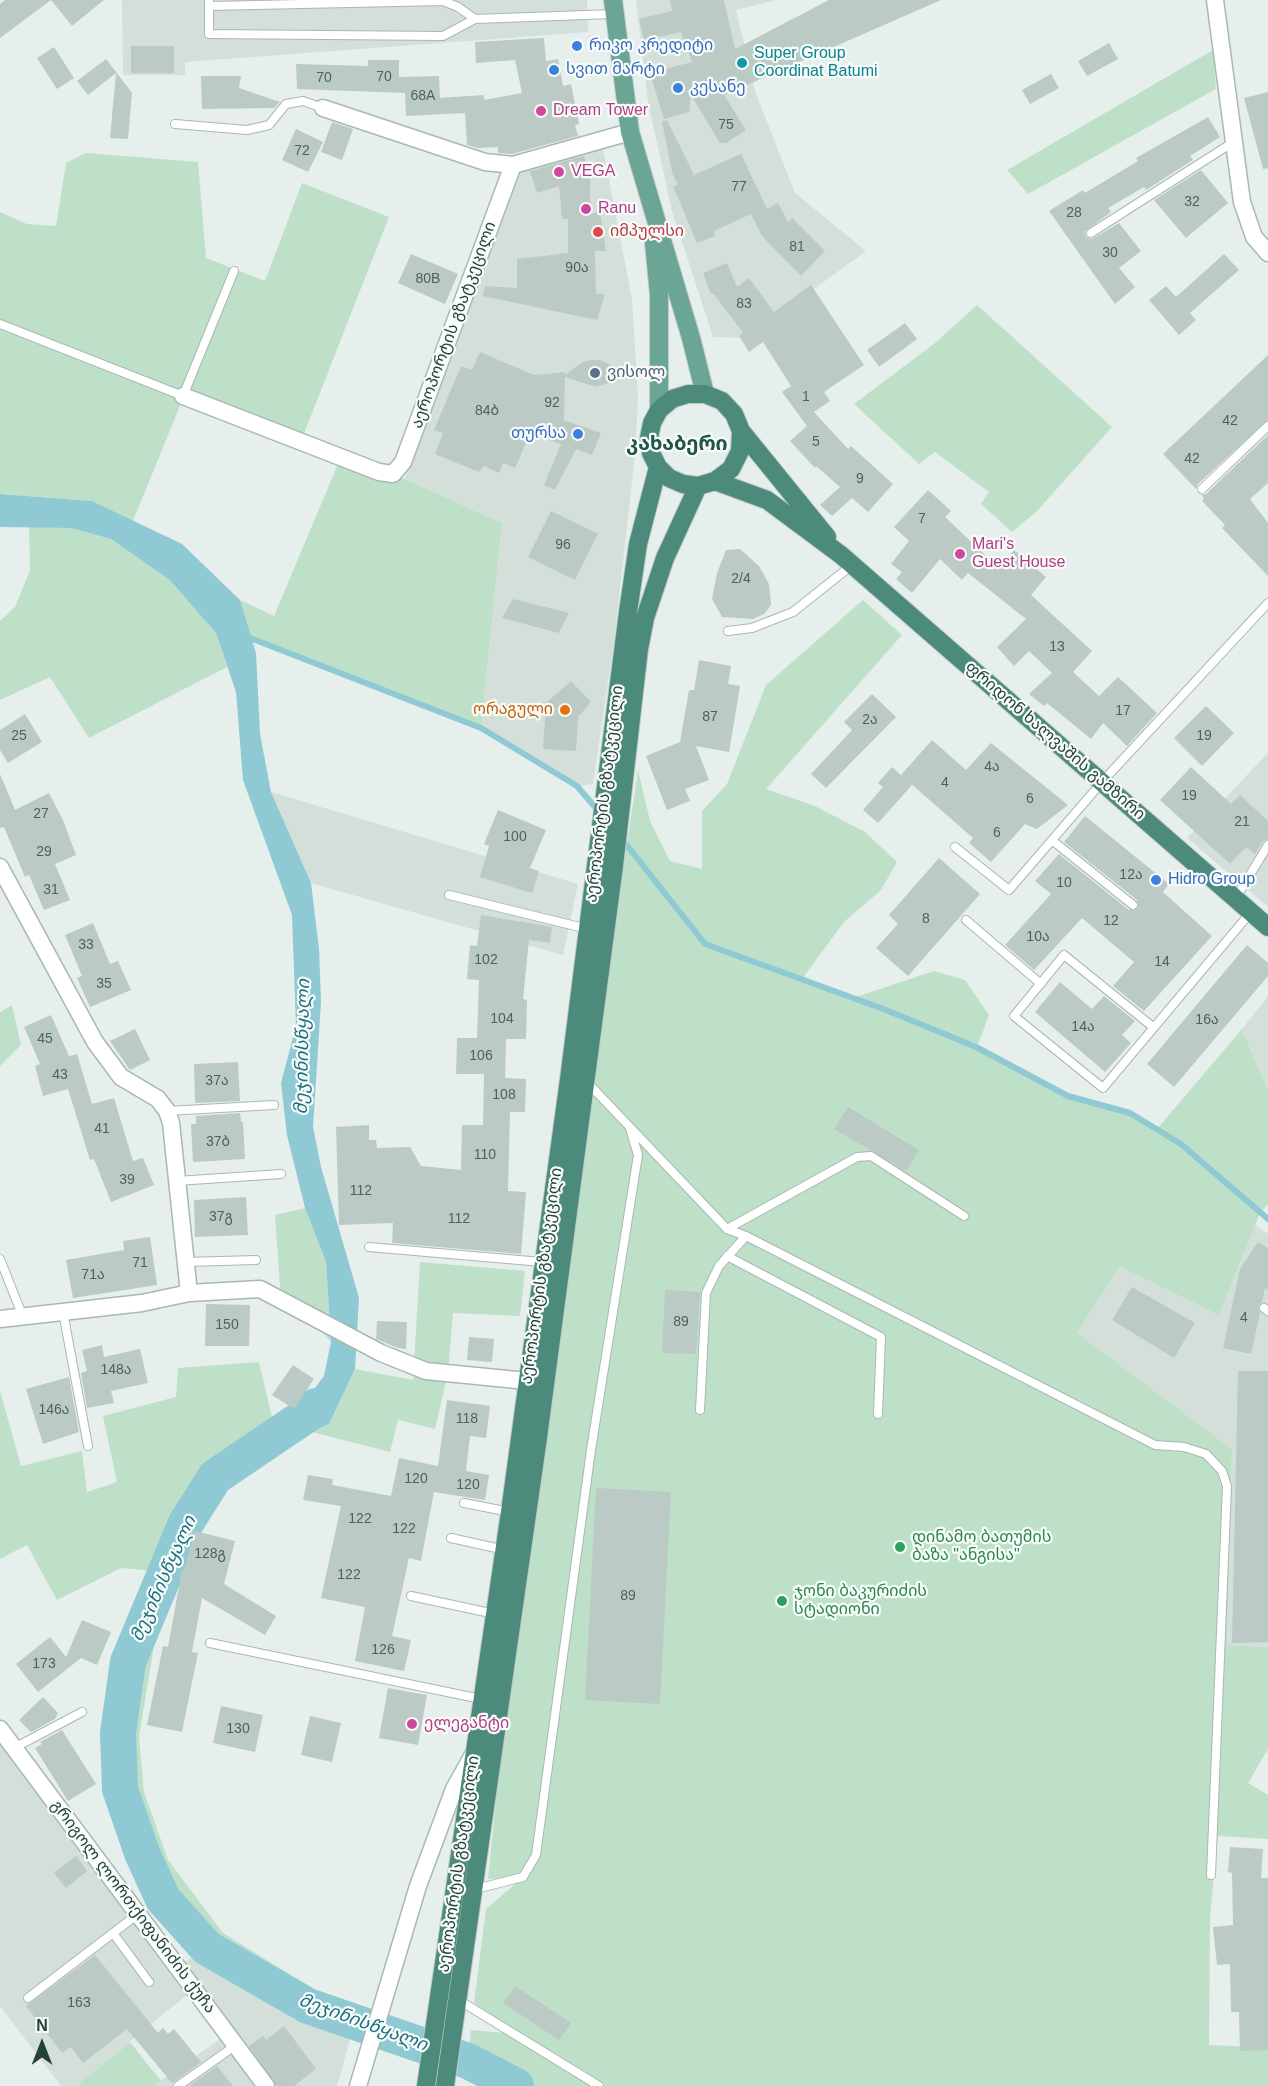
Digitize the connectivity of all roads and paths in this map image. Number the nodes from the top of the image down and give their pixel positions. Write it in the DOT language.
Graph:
graph roads {
  1 [pos="1215,0"];
  2 [pos="209,3"];
  3 [pos="613,7"];
  4 [pos="475,19"];
  5 [pos="323,108"];
  6 [pos="175,124"];
  7 [pos="630,132"];
  8 [pos="1232,143"];
  9 [pos="513,165"];
  10 [pos="651,208"];
  11 [pos="1090,233"];
  12 [pos="1268,253"];
  13 [pos="234,271"];
  14 [pos="0,324"];
  15 [pos="705,394"];
  16 [pos="183,396"];
  17 [pos="659,410"];
  18 [pos="1268,426"];
  19 [pos="741,431"];
  20 [pos="658,467"];
  21 [pos="707,483"];
  22 [pos="1202,489"];
  23 [pos="847,560"];
  24 [pos="1268,603"];
  25 [pos="728,631"];
  26 [pos="1102,782"];
  27 [pos="1053,841"];
  28 [pos="1268,845"];
  29 [pos="955,847"];
  30 [pos="605,865"];
  31 [pos="0,867"];
  32 [pos="449,895"];
  33 [pos="1236,898"];
  34 [pos="1133,905"];
  35 [pos="1251,912"];
  36 [pos="966,920"];
  37 [pos="1268,927"];
  38 [pos="588,929"];
  39 [pos="1041,984"];
  40 [pos="1153,1027"];
  41 [pos="584,1078"];
  42 [pos="274,1105"];
  43 [pos="167,1111"];
  44 [pos="630,1128"];
  45 [pos="281,1174"];
  46 [pos="177,1181"];
  47 [pos="964,1216"];
  48 [pos="727,1229"];
  49 [pos="746,1236"];
  50 [pos="369,1247"];
  51 [pos="727,1256"];
  52 [pos="0,1259"];
  53 [pos="256,1260"];
  54 [pos="186,1262"];
  55 [pos="542,1262"];
  56 [pos="189,1293"];
  57 [pos="63,1312"];
  58 [pos="23,1317"];
  59 [pos="0,1319"];
  60 [pos="527,1381"];
  61 [pos="700,1410"];
  62 [pos="878,1414"];
  63 [pos="88,1446"];
  64 [pos="464,1503"];
  65 [pos="510,1512"];
  66 [pos="451,1538"];
  67 [pos="505,1550"];
  68 [pos="411,1596"];
  69 [pos="495,1614"];
  70 [pos="210,1643"];
  71 [pos="481,1699"];
  72 [pos="82,1712"];
  73 [pos="0,1729"];
  74 [pos="14,1748"];
  75 [pos="476,1749"];
  76 [pos="1211,1875"];
  77 [pos="472,1890"];
  78 [pos="138,1914"];
  79 [pos="113,1933"];
  80 [pos="149,1982"];
  81 [pos="28,1998"];
  82 [pos="457,1999"];
  83 [pos="236,2046"];
  84 [pos="426,2084"];
  85 [pos="445,2085"];
  86 [pos="178,2086"];
  87 [pos="266,2086"];
  88 [pos="358,2086"];
  89 [pos="599,2086"];
  1 -- 8 [label="street"];
  2 -- 4 [label="lane"];
  2 -- 4 [label="lane"];
  3 -- 4 [label="lane"];
  3 -- 7 [label="main road"];
  5 -- 6 [label="lane"];
  5 -- 9 [label="street"];
  7 -- 9 [label="street"];
  7 -- 10 [label="main road"];
  8 -- 11 [label="lane"];
  8 -- 12 [label="street"];
  9 -- 16 [label="street, აეროპორტის გზატკეცილი"];
  10 -- 15 [label="main road"];
  10 -- 17 [label="main road"];
  13 -- 16 [label="lane"];
  14 -- 16 [label="lane"];
  15 -- 17 [label="highway"];
  15 -- 19 [label="highway"];
  17 -- 20 [label="highway"];
  18 -- 22 [label="lane"];
  19 -- 21 [label="highway"];
  19 -- 23 [label="highway"];
  20 -- 21 [label="highway"];
  20 -- 30 [label="highway, აეროპორტის გზატკეცილი"];
  21 -- 23 [label="highway"];
  21 -- 30 [label="highway, აეროპორტის გზატკეცილი"];
  23 -- 25 [label="lane"];
  23 -- 26 [label="highway, ფრიდონ ხალვაშის გამზირი"];
  24 -- 26 [label="lane"];
  26 -- 27 [label="lane"];
  26 -- 33 [label="highway, ფრიდონ ხალვაშის გამზირი"];
  27 -- 29 [label="lane"];
  27 -- 34 [label="lane"];
  28 -- 33 [label="lane"];
  30 -- 38 [label="highway, აეროპორტის გზატკეცილი"];
  30 -- 41 [label="highway, აეროპორტის გზატკეცილი"];
  31 -- 43 [label="street"];
  32 -- 38 [label="lane"];
  33 -- 35 [label="highway, ფრიდონ ხალვაშის გამზირი"];
  35 -- 37 [label="highway, ფრიდონ ხალვაშის გამზირი"];
  35 -- 40 [label="lane"];
  36 -- 39 [label="lane"];
  38 -- 55 [label="highway, აეროპორტის გზატკეცილი"];
  39 -- 40 [label="lane"];
  39 -- 40 [label="lane"];
  41 -- 44 [label="lane"];
  41 -- 77 [label="highway, აეროპორტის გზატკეცილი"];
  42 -- 43 [label="lane"];
  43 -- 46 [label="street"];
  44 -- 48 [label="lane"];
  44 -- 77 [label="lane"];
  45 -- 46 [label="lane"];
  46 -- 54 [label="street"];
  47 -- 48 [label="lane"];
  48 -- 49 [label="lane"];
  49 -- 51 [label="lane"];
  49 -- 76 [label="lane"];
  50 -- 55 [label="lane"];
  51 -- 61 [label="lane"];
  51 -- 62 [label="lane"];
  52 -- 58 [label="lane"];
  53 -- 54 [label="lane"];
  54 -- 56 [label="street"];
  55 -- 60 [label="highway, აეროპორტის გზატკეცილი"];
  56 -- 57 [label="street"];
  56 -- 60 [label="street"];
  57 -- 58 [label="street"];
  57 -- 63 [label="lane"];
  58 -- 59 [label="street"];
  60 -- 65 [label="highway, აეროპორტის გზატკეცილი"];
  64 -- 65 [label="lane"];
  65 -- 67 [label="highway, აეროპორტის გზატკეცილი"];
  66 -- 67 [label="lane"];
  67 -- 69 [label="highway, აეროპორტის გზატკეცილი"];
  68 -- 69 [label="lane"];
  69 -- 71 [label="highway, აეროპორტის გზატკეცილი"];
  70 -- 71 [label="lane"];
  71 -- 75 [label="highway, აეროპორტის გზატკეცილი"];
  72 -- 74 [label="lane"];
  73 -- 74 [label="street, გრიგოლ ლორთქიფანიძის ქუჩა"];
  74 -- 78 [label="street, გრიგოლ ლორთქიფანიძის ქუჩა"];
  75 -- 84 [label="highway, აეროპორტის გზატკეცილი"];
  75 -- 88 [label="street"];
  77 -- 82 [label="highway, აეროპორტის გზატკეცილი"];
  78 -- 79 [label="lane"];
  78 -- 83 [label="street, გრიგოლ ლორთქიფანიძის ქუჩა"];
  79 -- 80 [label="lane"];
  79 -- 81 [label="lane"];
  82 -- 85 [label="highway, აეროპორტის გზატკეცილი"];
  82 -- 89 [label="lane"];
  83 -- 86 [label="lane"];
  83 -- 87 [label="street, გრიგოლ ლორთქიფანიძის ქუჩა"];
}
